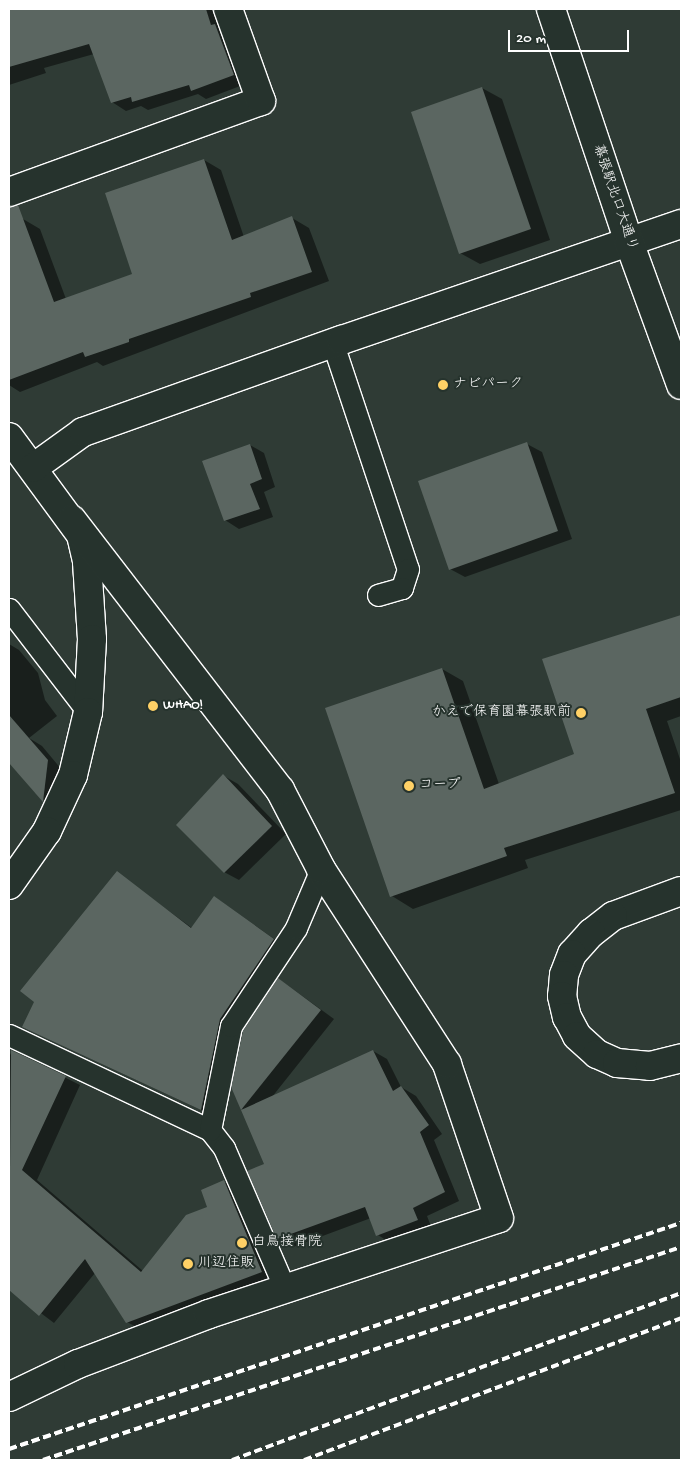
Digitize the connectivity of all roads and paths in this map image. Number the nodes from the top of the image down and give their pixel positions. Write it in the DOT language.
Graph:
graph roads {
  1 [pos="228,9"];
  2 [pos="551,9"];
  3 [pos="9,192"];
  4 [pos="681,224"];
  5 [pos="629,242"];
  6 [pos="333,344"];
  7 [pos="681,385"];
  8 [pos="9,437"];
  9 [pos="33,468"];
  10 [pos="72,520"];
  11 [pos="378,595"];
  12 [pos="9,608"];
  13 [pos="88,712"];
  14 [pos="321,870"];
  15 [pos="9,885"];
  16 [pos="681,890"];
  17 [pos="9,1035"];
  18 [pos="681,1058"];
  19 [pos="210,1130"];
  20 [pos="285,1289"];
  21 [pos="9,1397"];
  1 -- 3 [label="street"];
  2 -- 5 [label="street, 幕張駅北口大通り"];
  4 -- 5 [label="street"];
  5 -- 6 [label="street"];
  5 -- 7 [label="street, 幕張駅北口大通り"];
  6 -- 9 [label="street"];
  6 -- 11 [label="lane"];
  8 -- 9 [label="street"];
  9 -- 10 [label="street"];
  10 -- 13 [label="street"];
  10 -- 14 [label="street"];
  12 -- 13 [label="lane"];
  13 -- 15 [label="street"];
  14 -- 19 [label="lane"];
  14 -- 20 [label="street"];
  16 -- 18 [label="street"];
  17 -- 19 [label="lane"];
  19 -- 20 [label="lane"];
  20 -- 21 [label="street"];
}
